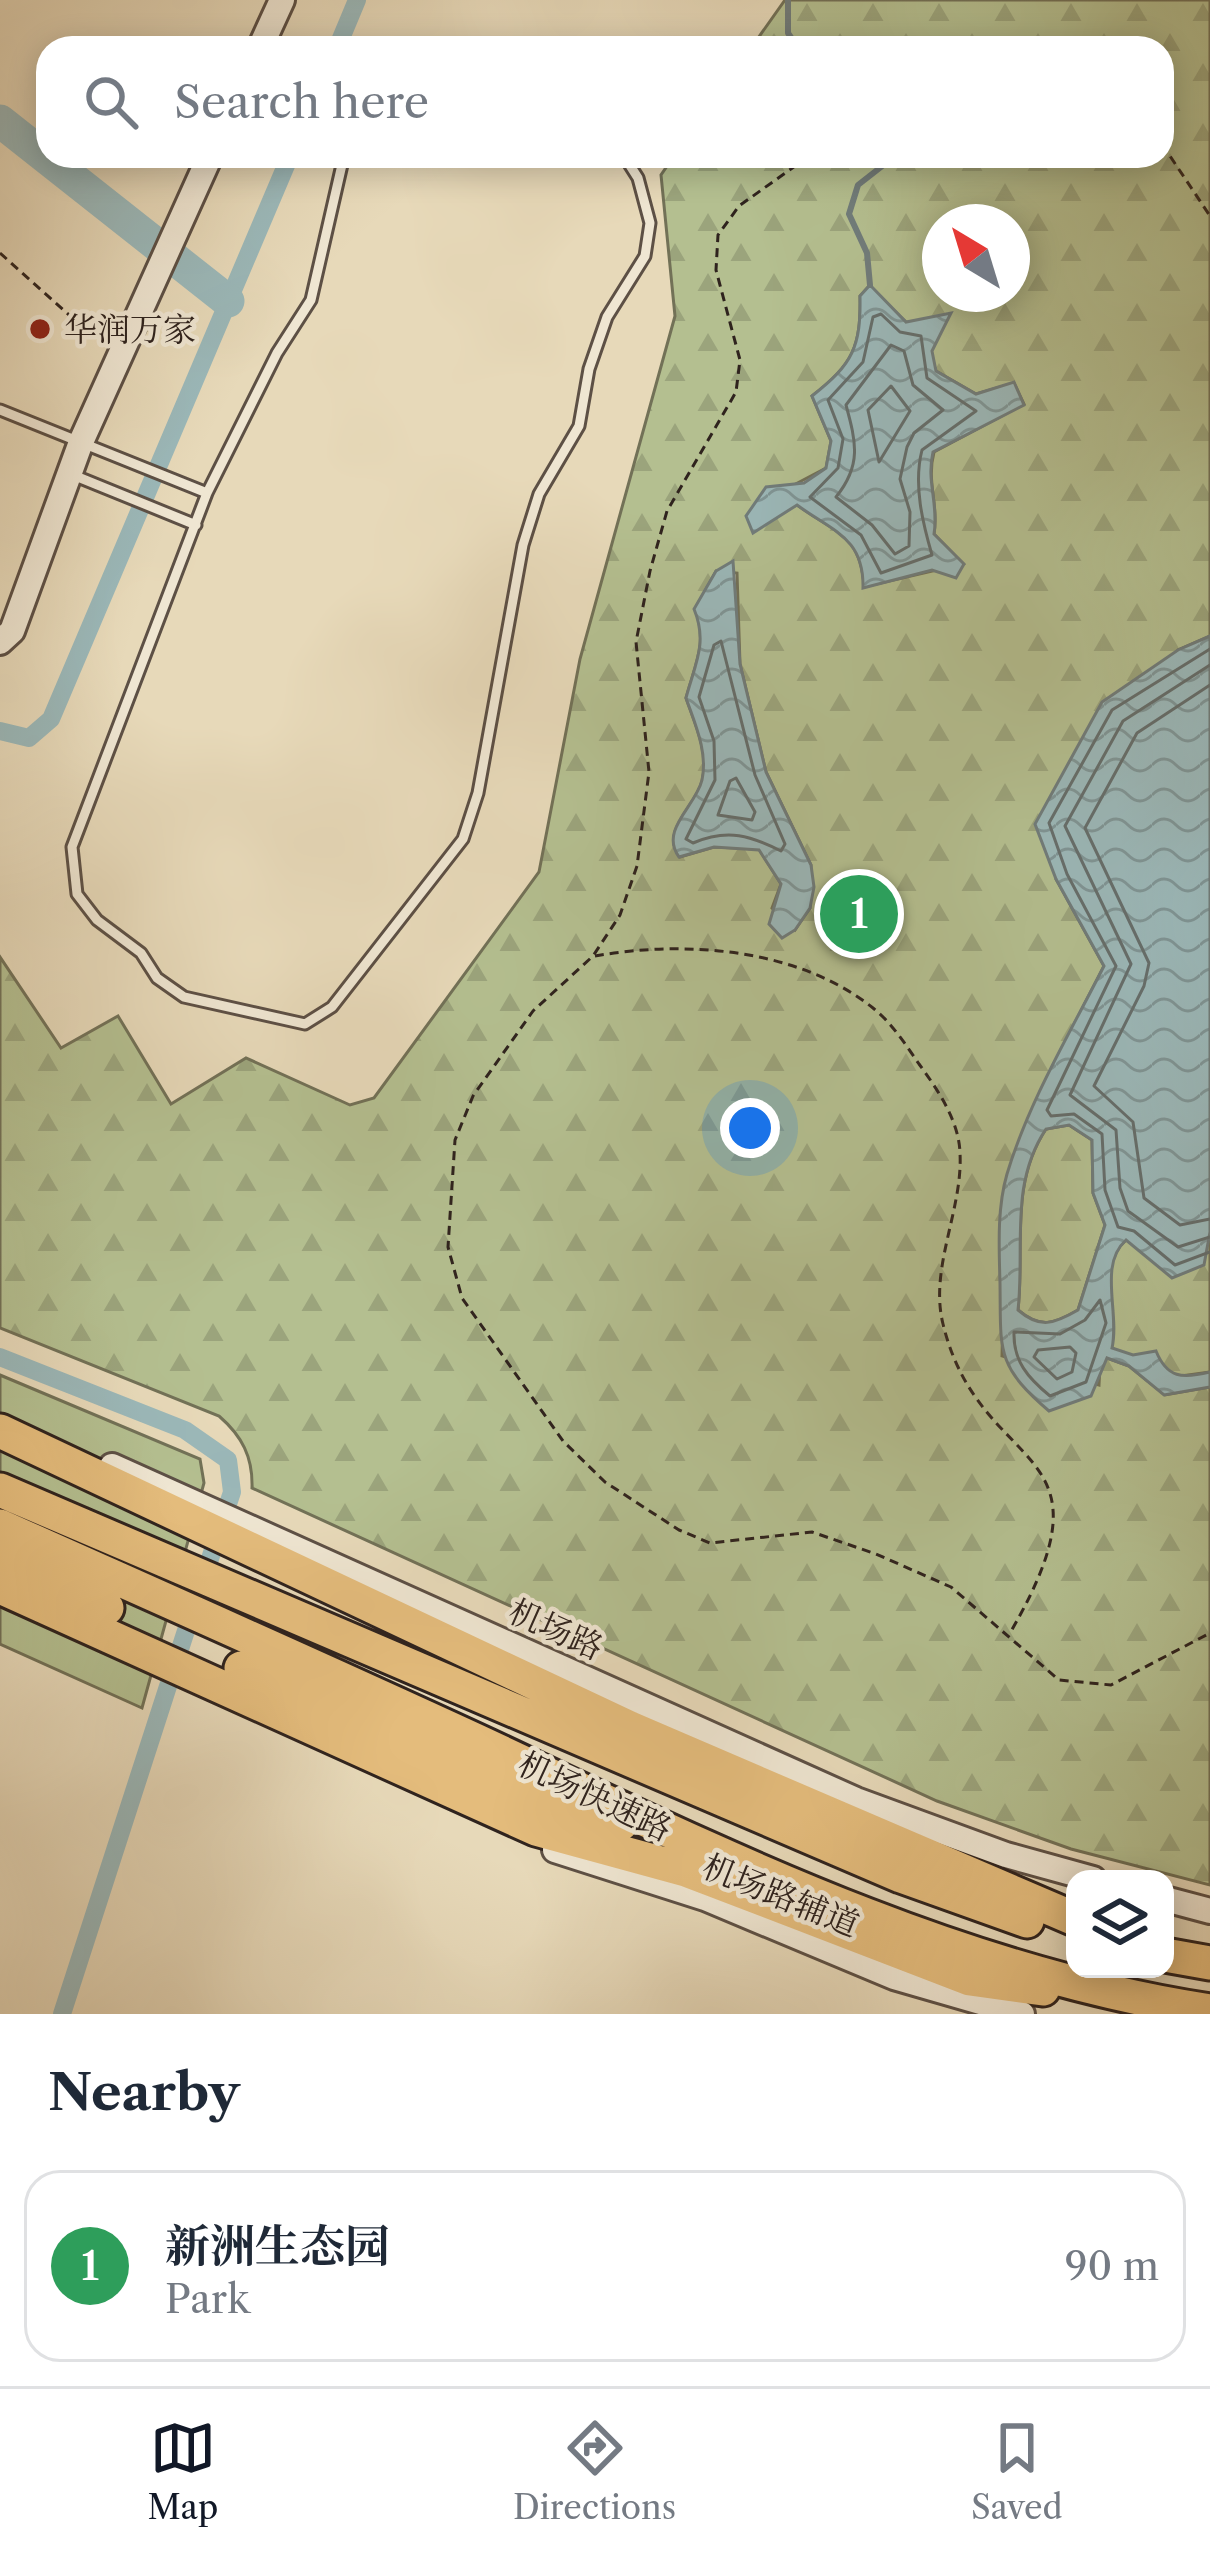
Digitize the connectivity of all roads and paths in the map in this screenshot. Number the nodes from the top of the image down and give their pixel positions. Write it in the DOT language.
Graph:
graph roads {
  1 [pos="282,0"];
  2 [pos="266,36"];
  3 [pos="1174,162"];
  4 [pos="205,168"];
  5 [pos="341,168"];
  6 [pos="632,168"];
  7 [pos="792,168"];
  8 [pos="1210,216"];
  9 [pos="0,253"];
  10 [pos="87,331"];
  11 [pos="0,410"];
  12 [pos="81,442"];
  13 [pos="68,473"];
  14 [pos="207,493"];
  15 [pos="196,525"];
  16 [pos="0,642"];
  17 [pos="593,956"];
  18 [pos="0,1418"];
  19 [pos="0,1431"];
  20 [pos="0,1490"];
  21 [pos="199,1515"];
  22 [pos="0,1526"];
  23 [pos="248,1538"];
  24 [pos="0,1557"];
  25 [pos="0,1587"];
  26 [pos="0,1604"];
  27 [pos="1210,1633"];
  28 [pos="1009,1634"];
  29 [pos="150,1636"];
  30 [pos="201,1659"];
  31 [pos="1066,1872"];
  32 [pos="1174,1901"];
  33 [pos="1210,1911"];
  34 [pos="1066,1914"];
  35 [pos="1066,1931"];
  36 [pos="1174,1957"];
  37 [pos="1210,1963"];
  38 [pos="1140,2001"];
  39 [pos="1210,2012"];
  40 [pos="1022,2014"];
  1 -- 2 [label="street"];
  3 -- 8 [label="path"];
  4 -- 12 [label="street"];
  5 -- 14 [label="lane"];
  6 -- 15 [label="lane"];
  7 -- 17 [label="path"];
  9 -- 10 [label="path"];
  11 -- 12 [label="lane"];
  12 -- 13 [label="street"];
  12 -- 14 [label="lane"];
  13 -- 15 [label="lane"];
  13 -- 16 [label="street"];
  14 -- 15 [label="lane"];
  17 -- 28 [label="path"];
  17 -- 28 [label="path"];
  18 -- 21 [label="street"];
  19 -- 21 [label="highway"];
  20 -- 35 [label="highway, 机场快速路"];
  21 -- 23 [label="highway"];
  22 -- 29 [label="highway, 机场快速路"];
  23 -- 31 [label="street, 机场路"];
  23 -- 34 [label="highway"];
  24 -- 29 [label="highway"];
  25 -- 29 [label="highway"];
  26 -- 29 [label="street"];
  27 -- 28 [label="path"];
  29 -- 30 [label="highway, 机场快速路"];
  29 -- 30 [label="highway"];
  30 -- 38 [label="highway, 机场快速路"];
  30 -- 38 [label="highway"];
  30 -- 40 [label="street, 机场路辅道"];
  32 -- 33 [label="street"];
  36 -- 37 [label="highway"];
  38 -- 39 [label="highway, 机场快速路"];
}
